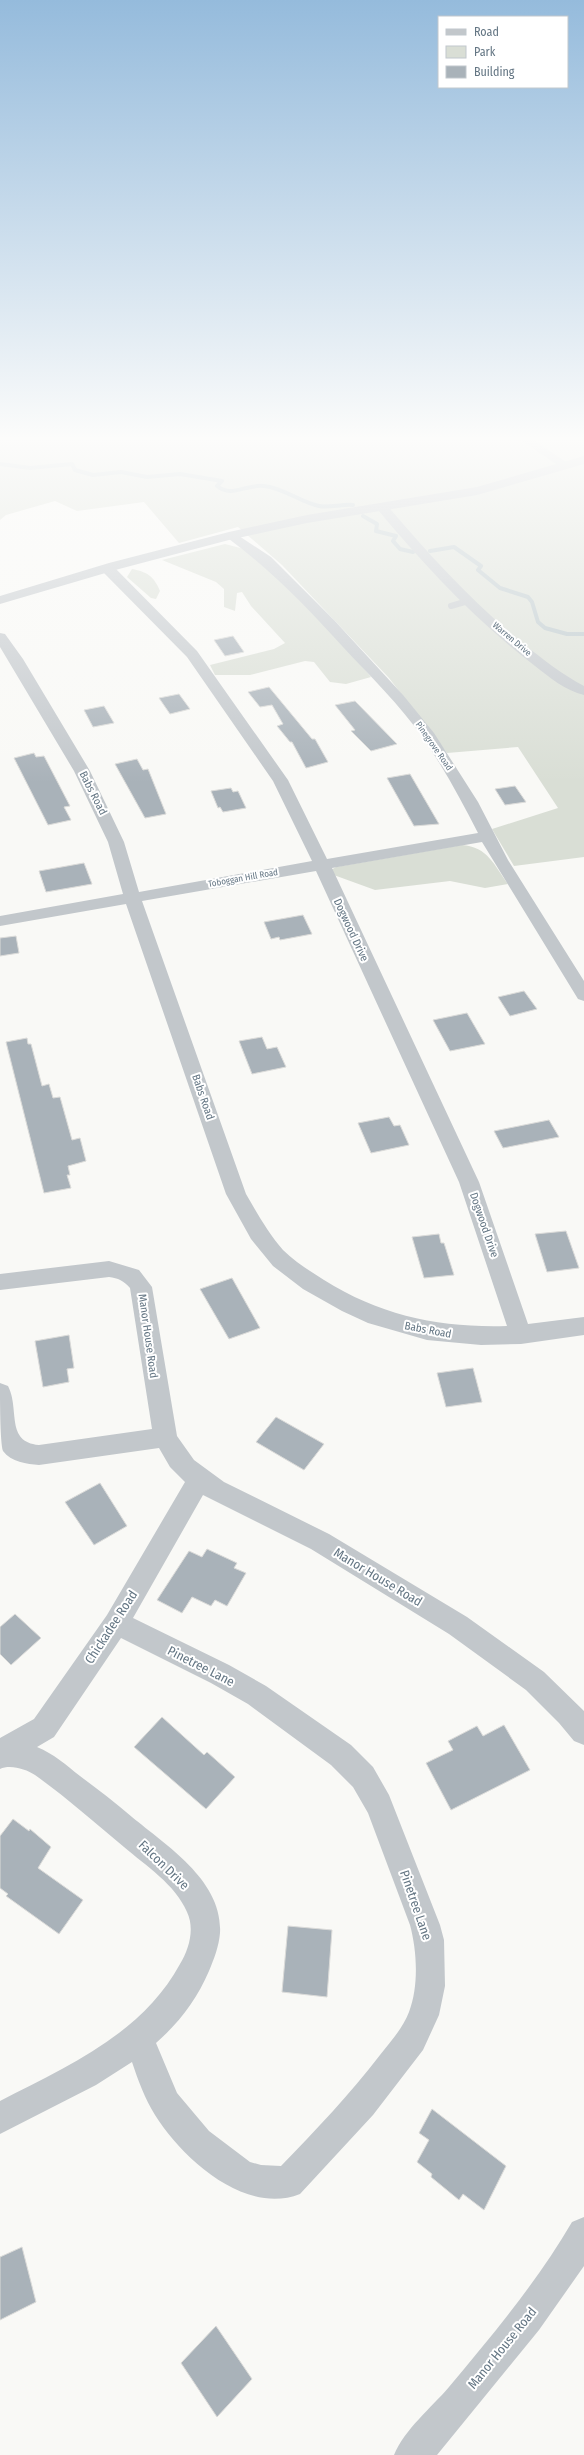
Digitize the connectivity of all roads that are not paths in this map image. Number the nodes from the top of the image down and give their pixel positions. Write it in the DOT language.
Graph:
graph roads {
  1 [pos="166,554"];
  2 [pos="257,554"];
  3 [pos="422,554"];
  4 [pos="108,569"];
  5 [pos="0,600"];
  6 [pos="468,601"];
  7 [pos="451,606"];
  8 [pos="0,637"];
  9 [pos="584,691"];
  10 [pos="486,836"];
  11 [pos="321,865"];
  12 [pos="132,897"];
  13 [pos="0,921"];
  14 [pos="584,995"];
  15 [pos="0,1282"];
  16 [pos="584,1326"];
  17 [pos="521,1334"];
  18 [pos="0,1393"];
  19 [pos="165,1437"];
  20 [pos="200,1478"];
  21 [pos="116,1623"];
  22 [pos="584,1732"];
  23 [pos="1,1753"];
  24 [pos="139,2039"];
  25 [pos="0,2118"];
  26 [pos="584,2234"];
  27 [pos="412,2455"];
  1 -- 4 [label="street"];
  2 -- 10 [label="street, Pinegrove Road"];
  3 -- 6 [label="street, Warren Drive"];
  4 -- 5 [label="street"];
  4 -- 11 [label="street, Dogwood Drive"];
  6 -- 7 [label="lane"];
  6 -- 9 [label="street, Warren Drive"];
  8 -- 12 [label="street, Babs Road"];
  10 -- 11 [label="street, Toboggan Hill Road"];
  10 -- 14 [label="street, Pinegrove Road"];
  11 -- 12 [label="street, Toboggan Hill Road"];
  11 -- 17 [label="street, Dogwood Drive"];
  12 -- 13 [label="street, Toboggan Hill Road"];
  12 -- 17 [label="street, Babs Road"];
  15 -- 19 [label="street, Manor House Road"];
  16 -- 17 [label="street, Babs Road"];
  18 -- 19 [label="street"];
  19 -- 20 [label="street, Manor House Road"];
  20 -- 21 [label="street, Chickadee Road"];
  20 -- 22 [label="street, Manor House Road"];
  21 -- 23 [label="street, Chickadee Road"];
  21 -- 24 [label="street, Pinetree Lane"];
  23 -- 24 [label="street, Falcon Drive"];
  24 -- 25 [label="street, Falcon Drive"];
  26 -- 27 [label="street, Manor House Road"];
}
